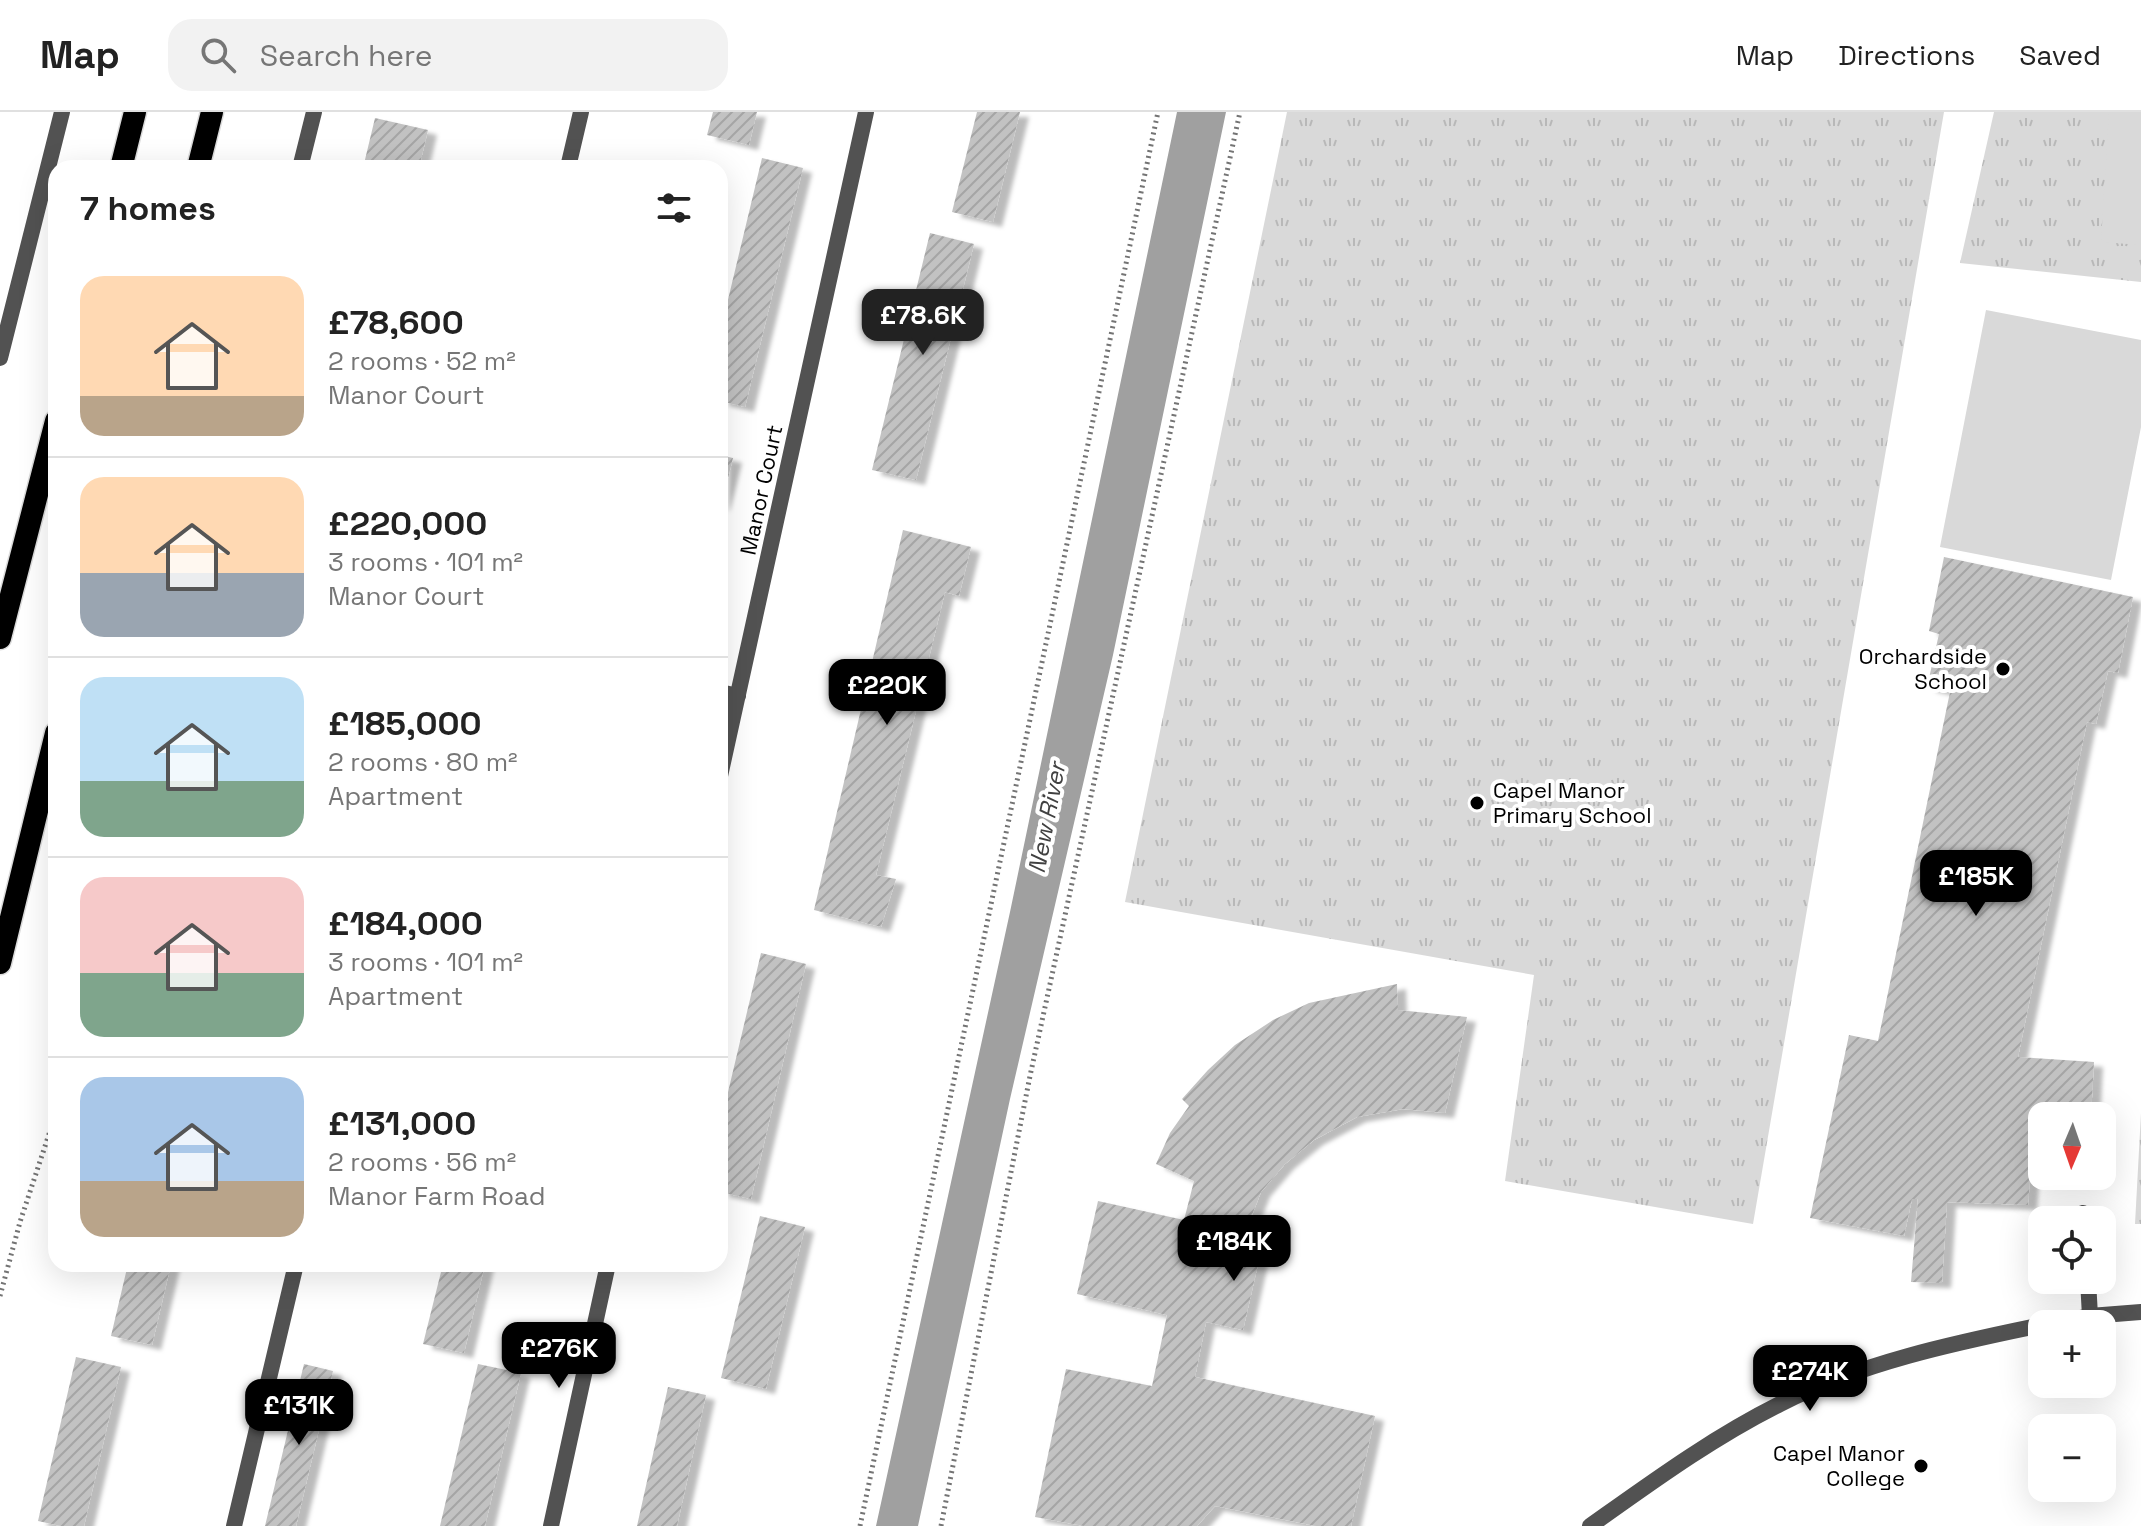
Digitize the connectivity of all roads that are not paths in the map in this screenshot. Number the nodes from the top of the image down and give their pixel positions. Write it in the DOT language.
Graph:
graph roads {
  1 [pos="62,112"];
  2 [pos="135,112"];
  3 [pos="212,112"];
  4 [pos="314,112"];
  5 [pos="581,112"];
  6 [pos="866,112"];
  7 [pos="50,160"];
  8 [pos="123,160"];
  9 [pos="200,160"];
  10 [pos="302,160"];
  11 [pos="570,160"];
  12 [pos="48,168"];
  13 [pos="0,358"];
  14 [pos="48,452"];
  15 [pos="0,638"];
  16 [pos="728,694"];
  17 [pos="738,696"];
  18 [pos="728,740"];
  19 [pos="48,766"];
  20 [pos="0,963"];
  21 [pos="294,1272"];
  22 [pos="606,1272"];
  23 [pos="2141,1312"];
  24 [pos="2116,1314"];
  25 [pos="2028,1328"];
  26 [pos="234,1526"];
  27 [pos="551,1526"];
  28 [pos="1590,1526"];
  1 -- 7 [label="street"];
  2 -- 8 [label="highway"];
  3 -- 9 [label="highway"];
  4 -- 10 [label="street"];
  5 -- 11 [label="street"];
  6 -- 17 [label="street, Manor Court"];
  12 -- 13 [label="street"];
  14 -- 15 [label="highway"];
  16 -- 17 [label="street"];
  17 -- 18 [label="street, Manor Court"];
  19 -- 20 [label="highway"];
  21 -- 26 [label="street"];
  22 -- 27 [label="street"];
  23 -- 24 [label="street"];
  25 -- 28 [label="street"];
}
